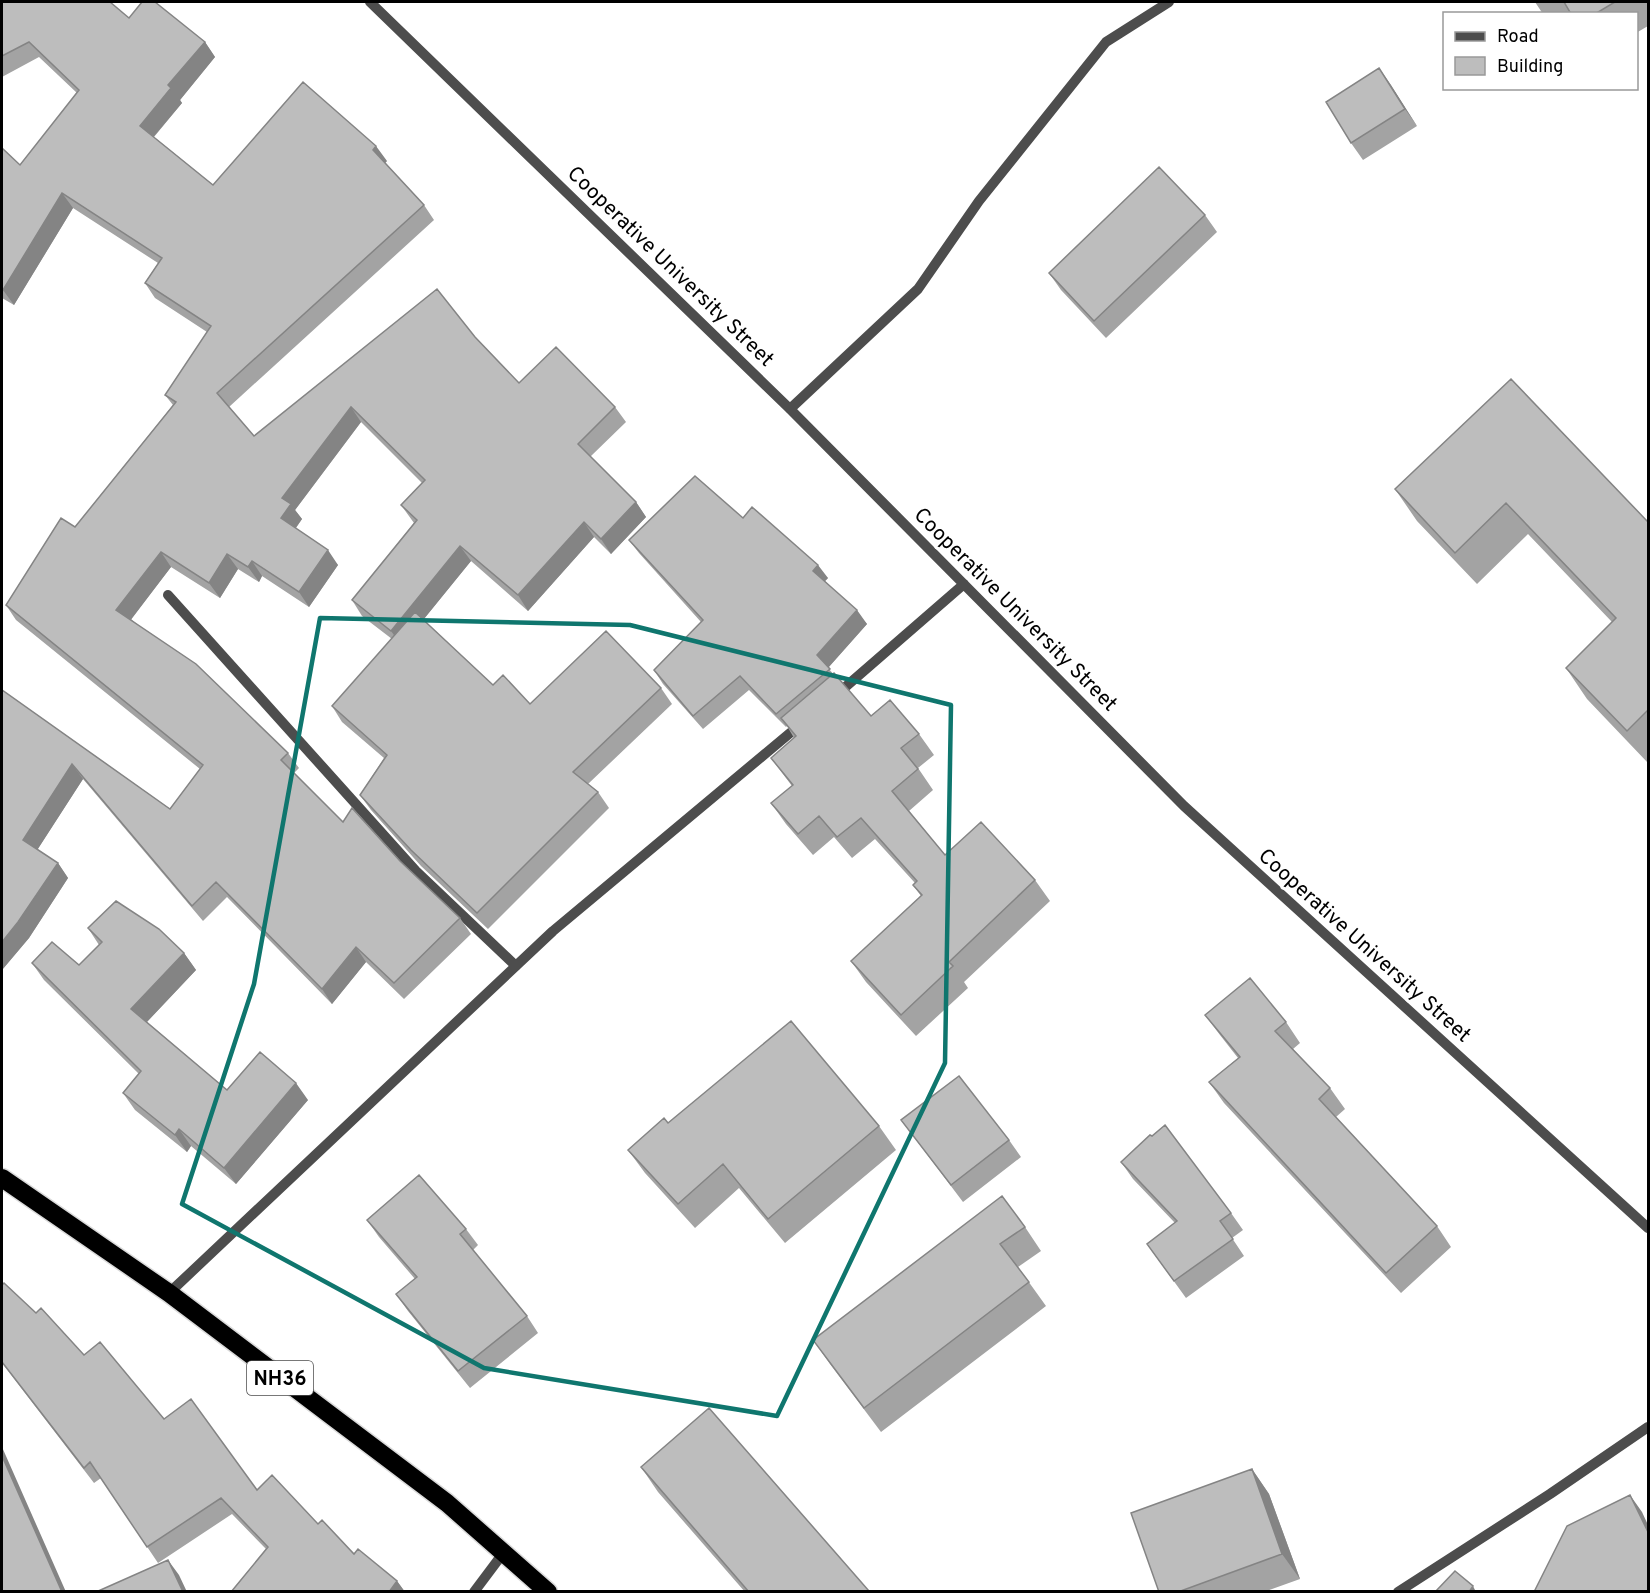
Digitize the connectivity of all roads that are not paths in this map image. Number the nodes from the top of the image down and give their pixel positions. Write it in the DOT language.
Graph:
graph roads {
  1 [pos="370,2"];
  2 [pos="1169,2"];
  3 [pos="790,409"];
  4 [pos="964,584"];
  5 [pos="168,595"];
  6 [pos="826,703"];
  7 [pos="808,719"];
  8 [pos="516,966"];
  9 [pos="2,1178"];
  10 [pos="1648,1228"];
  11 [pos="169,1293"];
  12 [pos="1648,1426"];
  13 [pos="504,1552"];
  14 [pos="474,1592"];
  15 [pos="548,1592"];
  16 [pos="1398,1592"];
  1 -- 3 [label="street, Cooperative University Street"];
  2 -- 3 [label="street"];
  3 -- 4 [label="street, Cooperative University Street"];
  4 -- 6 [label="street"];
  4 -- 10 [label="street, Cooperative University Street"];
  5 -- 8 [label="street"];
  7 -- 8 [label="street"];
  8 -- 11 [label="street"];
  9 -- 11 [label="highway, NH36"];
  11 -- 13 [label="highway, NH36"];
  12 -- 16 [label="street"];
  13 -- 14 [label="street"];
  13 -- 15 [label="highway, NH36"];
}
